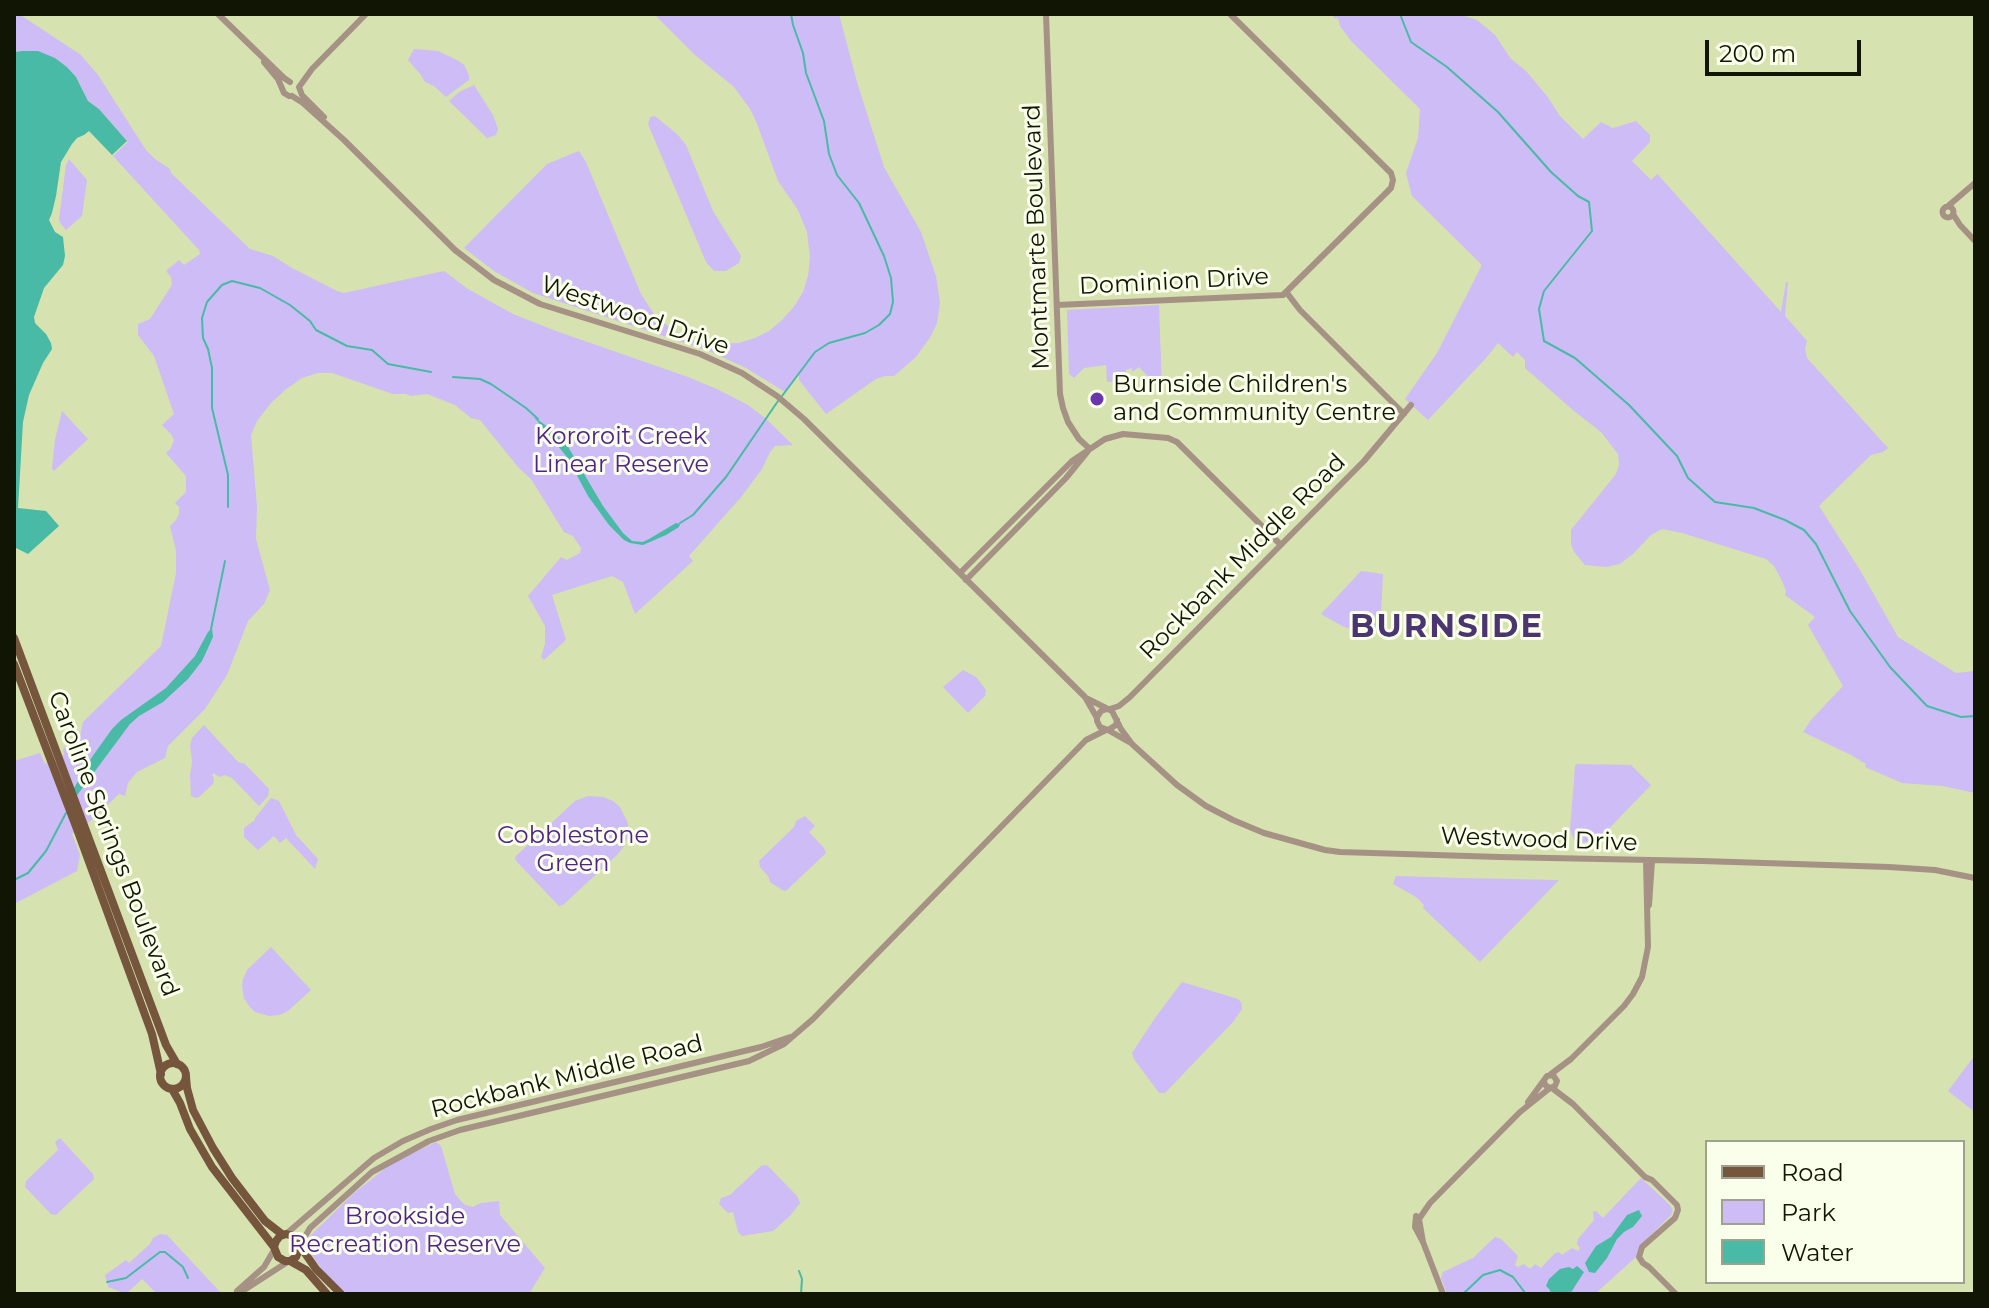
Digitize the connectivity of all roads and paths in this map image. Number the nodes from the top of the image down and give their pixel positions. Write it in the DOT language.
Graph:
graph roads {
  1 [pos="218,14"];
  2 [pos="366,14"];
  3 [pos="1046,14"];
  4 [pos="1230,14"];
  5 [pos="252,47"];
  6 [pos="312,69"];
  7 [pos="291,82"];
  8 [pos="298,88"];
  9 [pos="290,96"];
  10 [pos="344,140"];
  11 [pos="1975,183"];
  12 [pos="1975,241"];
  13 [pos="1287,293"];
  14 [pos="1057,305"];
  15 [pos="1411,405"];
  16 [pos="1404,414"];
  17 [pos="1090,449"];
  18 [pos="1281,545"];
  19 [pos="960,573"];
  20 [pos="966,580"];
  21 [pos="14,638"];
  22 [pos="14,664"];
  23 [pos="1085,697"];
  24 [pos="1130,697"];
  25 [pos="1108,709"];
  26 [pos="1097,719"];
  27 [pos="1117,719"];
  28 [pos="1107,730"];
  29 [pos="1086,740"];
  30 [pos="1132,744"];
  31 [pos="60,774"];
  32 [pos="79,825"];
  33 [pos="1649,861"];
  34 [pos="1975,878"];
  35 [pos="794,1035"];
  36 [pos="177,1064"];
  37 [pos="161,1074"];
  38 [pos="186,1077"];
  39 [pos="1555,1079"];
  40 [pos="1544,1082"];
  41 [pos="1551,1088"];
  42 [pos="172,1089"];
  43 [pos="568,1094"];
  44 [pos="1573,1104"];
  45 [pos="570,1105"];
  46 [pos="1520,1112"];
  47 [pos="475,1116"];
  48 [pos="478,1125"];
  49 [pos="431,1129"];
  50 [pos="445,1135"];
  51 [pos="285,1234"];
  52 [pos="300,1246"];
  53 [pos="274,1248"];
  54 [pos="290,1261"];
  55 [pos="236,1294"];
  56 [pos="327,1294"];
  57 [pos="341,1294"];
  58 [pos="1443,1294"];
  59 [pos="1676,1294"];
  1 -- 5 [label="street, Westwood Drive"];
  2 -- 6 [label="street"];
  3 -- 14 [label="street, Montmarte Boulevard"];
  4 -- 13 [label="street, Dominion Drive"];
  5 -- 7 [label="street, Westwood Drive"];
  5 -- 9 [label="street, Westwood Drive"];
  6 -- 7 [label="street"];
  6 -- 8 [label="street"];
  7 -- 8 [label="street"];
  7 -- 9 [label="street"];
  8 -- 9 [label="street"];
  8 -- 10 [label="street, Westwood Drive"];
  9 -- 10 [label="street, Westwood Drive"];
  10 -- 19 [label="street, Westwood Drive"];
  11 -- 12 [label="street"];
  13 -- 14 [label="street, Dominion Drive"];
  13 -- 16 [label="street"];
  14 -- 17 [label="street, Montmarte Boulevard"];
  15 -- 16 [label="street, Rockbank Middle Road"];
  16 -- 18 [label="street, Rockbank Middle Road"];
  17 -- 18 [label="street"];
  17 -- 19 [label="street"];
  17 -- 20 [label="street"];
  18 -- 24 [label="street, Rockbank Middle Road"];
  19 -- 20 [label="street, Westwood Drive"];
  20 -- 23 [label="street, Westwood Drive"];
  21 -- 31 [label="main road, Caroline Springs Boulevard"];
  22 -- 31 [label="main road, Caroline Springs Boulevard"];
  23 -- 25 [label="street, Westwood Drive"];
  23 -- 26 [label="street, Westwood Drive"];
  24 -- 25 [label="street, Rockbank Middle Road"];
  24 -- 27 [label="street, Rockbank Middle Road"];
  25 -- 26 [label="street"];
  25 -- 27 [label="street"];
  26 -- 28 [label="street"];
  26 -- 29 [label="street, Rockbank Middle Road"];
  27 -- 28 [label="street"];
  27 -- 30 [label="street, Westwood Drive"];
  28 -- 29 [label="street, Rockbank Middle Road"];
  28 -- 30 [label="street, Westwood Drive"];
  29 -- 35 [label="street, Rockbank Middle Road"];
  30 -- 33 [label="street, Westwood Drive"];
  31 -- 32 [label="main road, Caroline Springs Boulevard"];
  32 -- 36 [label="main road, Caroline Springs Boulevard"];
  32 -- 37 [label="main road, Caroline Springs Boulevard"];
  33 -- 34 [label="street, Westwood Drive"];
  33 -- 39 [label="street"];
  35 -- 43 [label="street, Rockbank Middle Road"];
  35 -- 45 [label="street, Rockbank Middle Road"];
  36 -- 37 [label="main road"];
  36 -- 38 [label="main road"];
  37 -- 42 [label="main road"];
  38 -- 42 [label="main road"];
  38 -- 51 [label="main road"];
  39 -- 40 [label="street"];
  39 -- 41 [label="street"];
  39 -- 44 [label="street"];
  40 -- 41 [label="street"];
  40 -- 46 [label="street"];
  41 -- 44 [label="street"];
  41 -- 46 [label="street"];
  42 -- 53 [label="main road"];
  43 -- 45 [label="street"];
  43 -- 47 [label="street, Rockbank Middle Road"];
  44 -- 59 [label="street"];
  45 -- 48 [label="street, Rockbank Middle Road"];
  46 -- 58 [label="street"];
  47 -- 48 [label="street"];
  47 -- 49 [label="street, Rockbank Middle Road"];
  48 -- 50 [label="street, Rockbank Middle Road"];
  49 -- 50 [label="street"];
  49 -- 51 [label="street, Rockbank Middle Road"];
  50 -- 52 [label="street, Rockbank Middle Road"];
  51 -- 52 [label="main road"];
  51 -- 53 [label="main road"];
  52 -- 54 [label="main road"];
  52 -- 57 [label="main road"];
  53 -- 54 [label="main road"];
  53 -- 55 [label="street"];
  54 -- 55 [label="street"];
  54 -- 56 [label="main road"];
}
